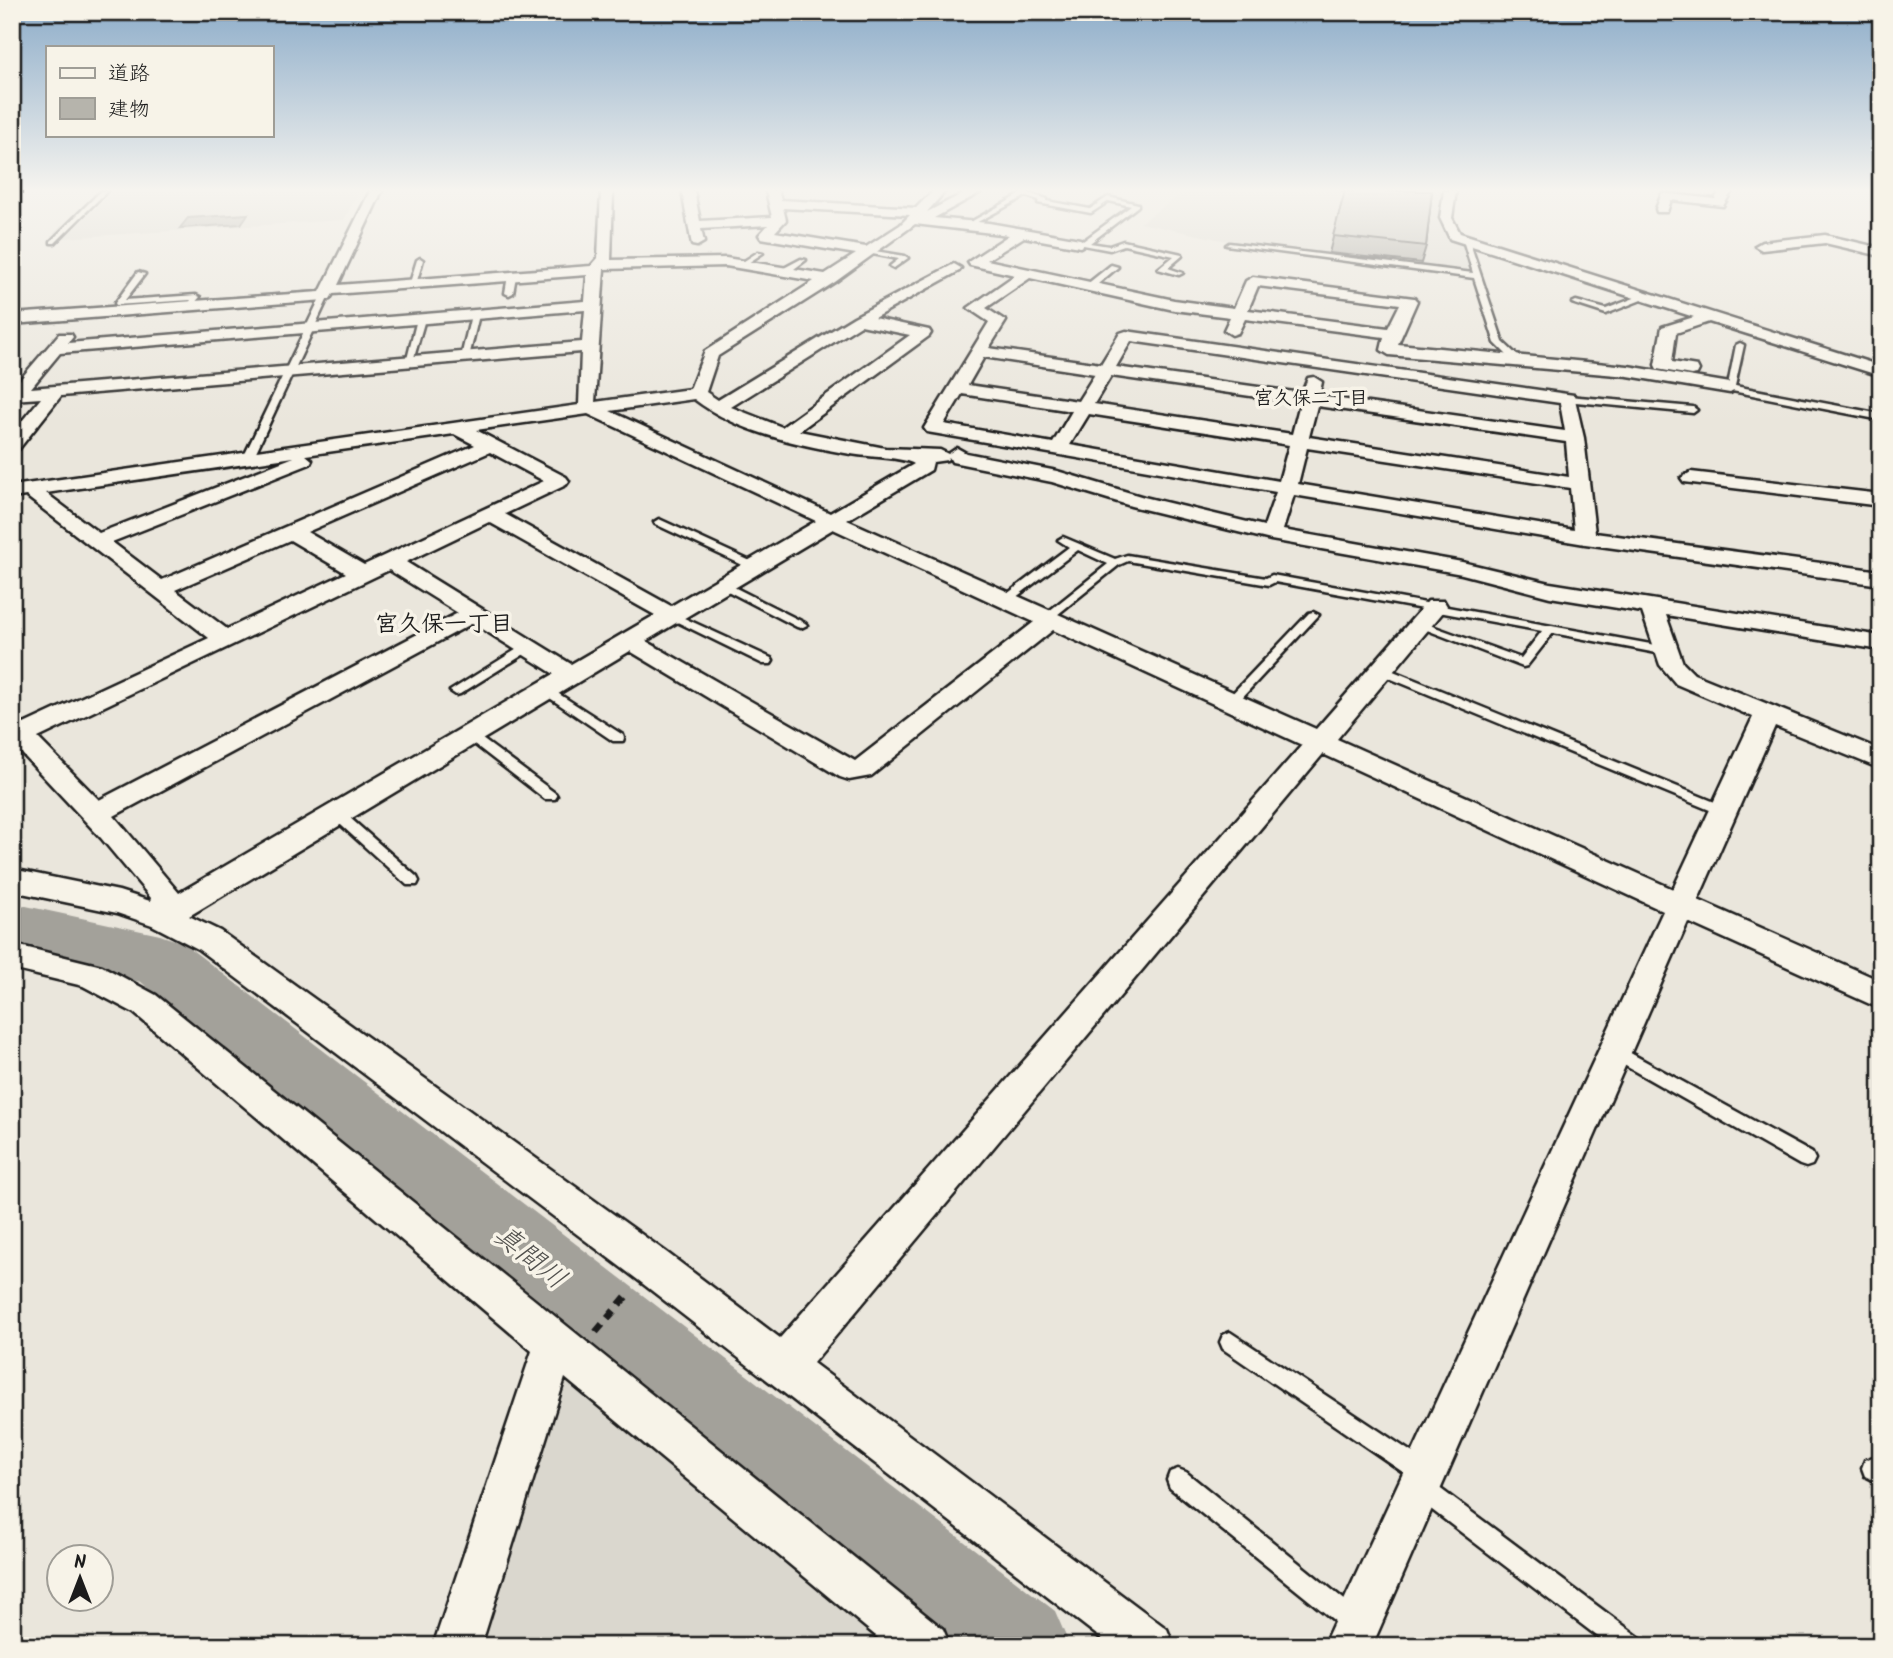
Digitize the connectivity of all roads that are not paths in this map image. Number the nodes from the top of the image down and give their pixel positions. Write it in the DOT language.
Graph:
graph roads {
  1 [pos="339,268"];
  2 [pos="418,268"];
  3 [pos="593,268"];
  4 [pos="597,268"];
  5 [pos="775,268"];
  6 [pos="790,268"];
  7 [pos="845,268"];
  8 [pos="954,268"];
  9 [pos="1002,268"];
  10 [pos="1041,268"];
  11 [pos="1112,268"];
  12 [pos="1163,268"];
  13 [pos="1417,268"];
  14 [pos="1475,268"];
  15 [pos="1555,268"];
  16 [pos="787,270"];
  17 [pos="141,274"];
  18 [pos="1179,274"];
  19 [pos="1030,275"];
  20 [pos="512,276"];
  21 [pos="1478,276"];
  22 [pos="830,279"];
  23 [pos="412,284"];
  24 [pos="1089,287"];
  25 [pos="327,293"];
  26 [pos="509,293"];
  27 [pos="1645,297"];
  28 [pos="192,302"];
  29 [pos="1576,303"];
  30 [pos="593,305"];
  31 [pos="85,313"];
  32 [pos="1239,313"];
  33 [pos="475,315"];
  34 [pos="1708,317"];
  35 [pos="12,319"];
  36 [pos="421,319"];
  37 [pos="859,320"];
  38 [pos="311,328"];
  39 [pos="1391,340"];
  40 [pos="1740,345"];
  41 [pos="592,346"];
  42 [pos="54,349"];
  43 [pos="1224,349"];
  44 [pos="979,352"];
  45 [pos="465,357"];
  46 [pos="1517,360"];
  47 [pos="409,361"];
  48 [pos="1318,362"];
  49 [pos="1106,370"];
  50 [pos="1384,371"];
  51 [pos="1881,371"];
  52 [pos="290,372"];
  53 [pos="1731,383"];
  54 [pos="957,388"];
  55 [pos="55,391"];
  56 [pos="697,393"];
  57 [pos="15,395"];
  58 [pos="1309,399"];
  59 [pos="1568,399"];
  60 [pos="1084,407"];
  61 [pos="589,408"];
  62 [pos="717,408"];
  63 [pos="1693,410"];
  64 [pos="1881,417"];
  65 [pos="456,427"];
  66 [pos="786,432"];
  67 [pos="1575,438"];
  68 [pos="1002,439"];
  69 [pos="1299,440"];
  70 [pos="12,445"];
  71 [pos="491,445"];
  72 [pos="330,446"];
  73 [pos="1058,450"];
  74 [pos="957,454"];
  75 [pos="248,456"];
  76 [pos="924,457"];
  77 [pos="1691,478"];
  78 [pos="1579,484"];
  79 [pos="37,488"];
  80 [pos="1287,488"];
  81 [pos="12,492"];
  82 [pos="1881,500"];
  83 [pos="490,514"];
  84 [pos="832,521"];
  85 [pos="659,522"];
  86 [pos="292,532"];
  87 [pos="1271,534"];
  88 [pos="1585,538"];
  89 [pos="1063,540"];
  90 [pos="97,541"];
  91 [pos="1077,546"];
  92 [pos="390,561"];
  93 [pos="1115,563"];
  94 [pos="753,566"];
  95 [pos="362,574"];
  96 [pos="1881,578"];
  97 [pos="722,584"];
  98 [pos="160,589"];
  99 [pos="1007,598"];
  100 [pos="1652,607"];
  101 [pos="474,614"];
  102 [pos="671,615"];
  103 [pos="1313,615"];
  104 [pos="1428,615"];
  105 [pos="1050,618"];
  106 [pos="801,625"];
  107 [pos="1550,628"];
  108 [pos="225,639"];
  109 [pos="628,640"];
  110 [pos="1881,643"];
  111 [pos="527,647"];
  112 [pos="1667,651"];
  113 [pos="767,661"];
  114 [pos="1381,670"];
  115 [pos="570,674"];
  116 [pos="545,689"];
  117 [pos="456,691"];
  118 [pos="1232,701"];
  119 [pos="1767,714"];
  120 [pos="16,732"];
  121 [pos="470,734"];
  122 [pos="618,738"];
  123 [pos="1320,741"];
  124 [pos="1881,760"];
  125 [pos="550,796"];
  126 [pos="1722,810"];
  127 [pos="336,813"];
  128 [pos="96,814"];
  129 [pos="12,880"];
  130 [pos="412,881"];
  131 [pos="1680,904"];
  132 [pos="163,917"];
  133 [pos="12,956"];
  134 [pos="1881,996"];
  135 [pos="1614,1051"];
  136 [pos="1806,1159"];
  137 [pos="574,1340"];
  138 [pos="1230,1342"];
  139 [pos="783,1366"];
  140 [pos="1178,1480"];
  141 [pos="1422,1480"];
  142 [pos="1352,1635"];
  143 [pos="457,1646"];
  144 [pos="926,1646"];
  145 [pos="1150,1646"];
  146 [pos="1630,1646"];
  1 -- 25 [label="street"];
  2 -- 23 [label="lane"];
  3 -- 20 [label="street"];
  4 -- 30 [label="street"];
  5 -- 16 [label="street"];
  6 -- 16 [label="lane"];
  7 -- 22 [label="street"];
  8 -- 37 [label="street"];
  9 -- 19 [label="street"];
  10 -- 19 [label="street"];
  11 -- 24 [label="lane"];
  12 -- 18 [label="lane"];
  13 -- 21 [label="lane"];
  14 -- 21 [label="lane"];
  15 -- 27 [label="street"];
  16 -- 22 [label="street"];
  17 -- 28 [label="lane"];
  19 -- 24 [label="street"];
  19 -- 44 [label="street"];
  20 -- 23 [label="street"];
  20 -- 26 [label="lane"];
  21 -- 46 [label="lane"];
  22 -- 56 [label="street"];
  23 -- 25 [label="street"];
  24 -- 32 [label="street"];
  25 -- 28 [label="street"];
  25 -- 38 [label="lane"];
  27 -- 29 [label="lane"];
  27 -- 34 [label="street"];
  28 -- 31 [label="street"];
  30 -- 33 [label="street"];
  30 -- 41 [label="street"];
  31 -- 35 [label="street"];
  31 -- 42 [label="street"];
  32 -- 39 [label="street"];
  32 -- 39 [label="street"];
  32 -- 43 [label="street"];
  33 -- 36 [label="street"];
  33 -- 45 [label="lane"];
  34 -- 51 [label="street"];
  34 -- 53 [label="street"];
  36 -- 38 [label="street"];
  36 -- 47 [label="lane"];
  37 -- 62 [label="street"];
  37 -- 66 [label="street"];
  38 -- 42 [label="street"];
  38 -- 52 [label="lane"];
  39 -- 46 [label="street"];
  39 -- 50 [label="street"];
  40 -- 53 [label="lane"];
  41 -- 45 [label="street"];
  41 -- 61 [label="street"];
  42 -- 57 [label="street"];
  43 -- 48 [label="street"];
  43 -- 49 [label="street"];
  44 -- 49 [label="street"];
  44 -- 54 [label="street"];
  45 -- 47 [label="street"];
  46 -- 53 [label="street"];
  47 -- 52 [label="street"];
  48 -- 50 [label="street"];
  48 -- 58 [label="street"];
  49 -- 58 [label="street"];
  49 -- 60 [label="street"];
  50 -- 59 [label="street"];
  52 -- 55 [label="street"];
  52 -- 75 [label="lane"];
  53 -- 64 [label="lane"];
  54 -- 60 [label="street"];
  54 -- 68 [label="street"];
  55 -- 57 [label="street"];
  55 -- 70 [label="street"];
  56 -- 61 [label="street"];
  56 -- 62 [label="street"];
  58 -- 67 [label="street"];
  58 -- 69 [label="street"];
  59 -- 63 [label="lane"];
  59 -- 67 [label="street"];
  60 -- 69 [label="street"];
  60 -- 73 [label="street"];
  61 -- 65 [label="street"];
  61 -- 84 [label="street"];
  62 -- 66 [label="street"];
  65 -- 71 [label="street"];
  65 -- 72 [label="street"];
  66 -- 76 [label="street"];
  67 -- 78 [label="street"];
  68 -- 73 [label="street"];
  68 -- 74 [label="street"];
  69 -- 78 [label="street"];
  69 -- 80 [label="street"];
  71 -- 83 [label="street"];
  71 -- 86 [label="street"];
  72 -- 75 [label="street"];
  72 -- 90 [label="street"];
  73 -- 80 [label="street"];
  74 -- 76 [label="street"];
  74 -- 87 [label="street"];
  75 -- 79 [label="street"];
  76 -- 84 [label="street"];
  77 -- 82 [label="street"];
  78 -- 88 [label="street"];
  79 -- 81 [label="street"];
  79 -- 90 [label="street"];
  80 -- 87 [label="street"];
  80 -- 88 [label="street"];
  83 -- 92 [label="street"];
  83 -- 102 [label="street"];
  84 -- 94 [label="street"];
  84 -- 99 [label="street"];
  85 -- 94 [label="lane"];
  86 -- 95 [label="street"];
  86 -- 98 [label="street"];
  87 -- 100 [label="street"];
  88 -- 96 [label="street"];
  89 -- 91 [label="lane"];
  90 -- 98 [label="street"];
  91 -- 93 [label="lane"];
  91 -- 99 [label="lane"];
  92 -- 95 [label="street"];
  92 -- 101 [label="street"];
  93 -- 104 [label="lane"];
  93 -- 105 [label="lane"];
  94 -- 97 [label="street"];
  95 -- 108 [label="street"];
  97 -- 102 [label="street"];
  97 -- 106 [label="lane"];
  98 -- 108 [label="street"];
  99 -- 105 [label="street"];
  100 -- 110 [label="street"];
  100 -- 112 [label="street"];
  101 -- 111 [label="street"];
  101 -- 128 [label="street"];
  102 -- 109 [label="street"];
  102 -- 113 [label="lane"];
  103 -- 118 [label="lane"];
  104 -- 107 [label="lane"];
  104 -- 107 [label="lane"];
  104 -- 114 [label="street"];
  105 -- 109 [label="street"];
  105 -- 118 [label="street"];
  107 -- 112 [label="lane"];
  108 -- 120 [label="street"];
  109 -- 115 [label="street"];
  111 -- 115 [label="street"];
  111 -- 117 [label="lane"];
  112 -- 119 [label="street"];
  114 -- 123 [label="street"];
  114 -- 126 [label="lane"];
  115 -- 116 [label="street"];
  116 -- 121 [label="street"];
  116 -- 122 [label="lane"];
  118 -- 123 [label="street"];
  119 -- 124 [label="street"];
  119 -- 126 [label="street"];
  120 -- 128 [label="street"];
  121 -- 125 [label="lane"];
  121 -- 127 [label="street"];
  123 -- 131 [label="street"];
  123 -- 139 [label="street"];
  126 -- 131 [label="street"];
  127 -- 130 [label="lane"];
  127 -- 132 [label="street"];
  128 -- 132 [label="street"];
  129 -- 132 [label="street"];
  131 -- 134 [label="street"];
  131 -- 135 [label="street"];
  132 -- 139 [label="street"];
  133 -- 137 [label="street"];
  135 -- 136 [label="lane"];
  135 -- 141 [label="street"];
  137 -- 143 [label="street"];
  137 -- 144 [label="street"];
  138 -- 141 [label="lane"];
  139 -- 145 [label="street"];
  140 -- 142 [label="lane"];
  141 -- 142 [label="street"];
  141 -- 146 [label="lane"];
}
